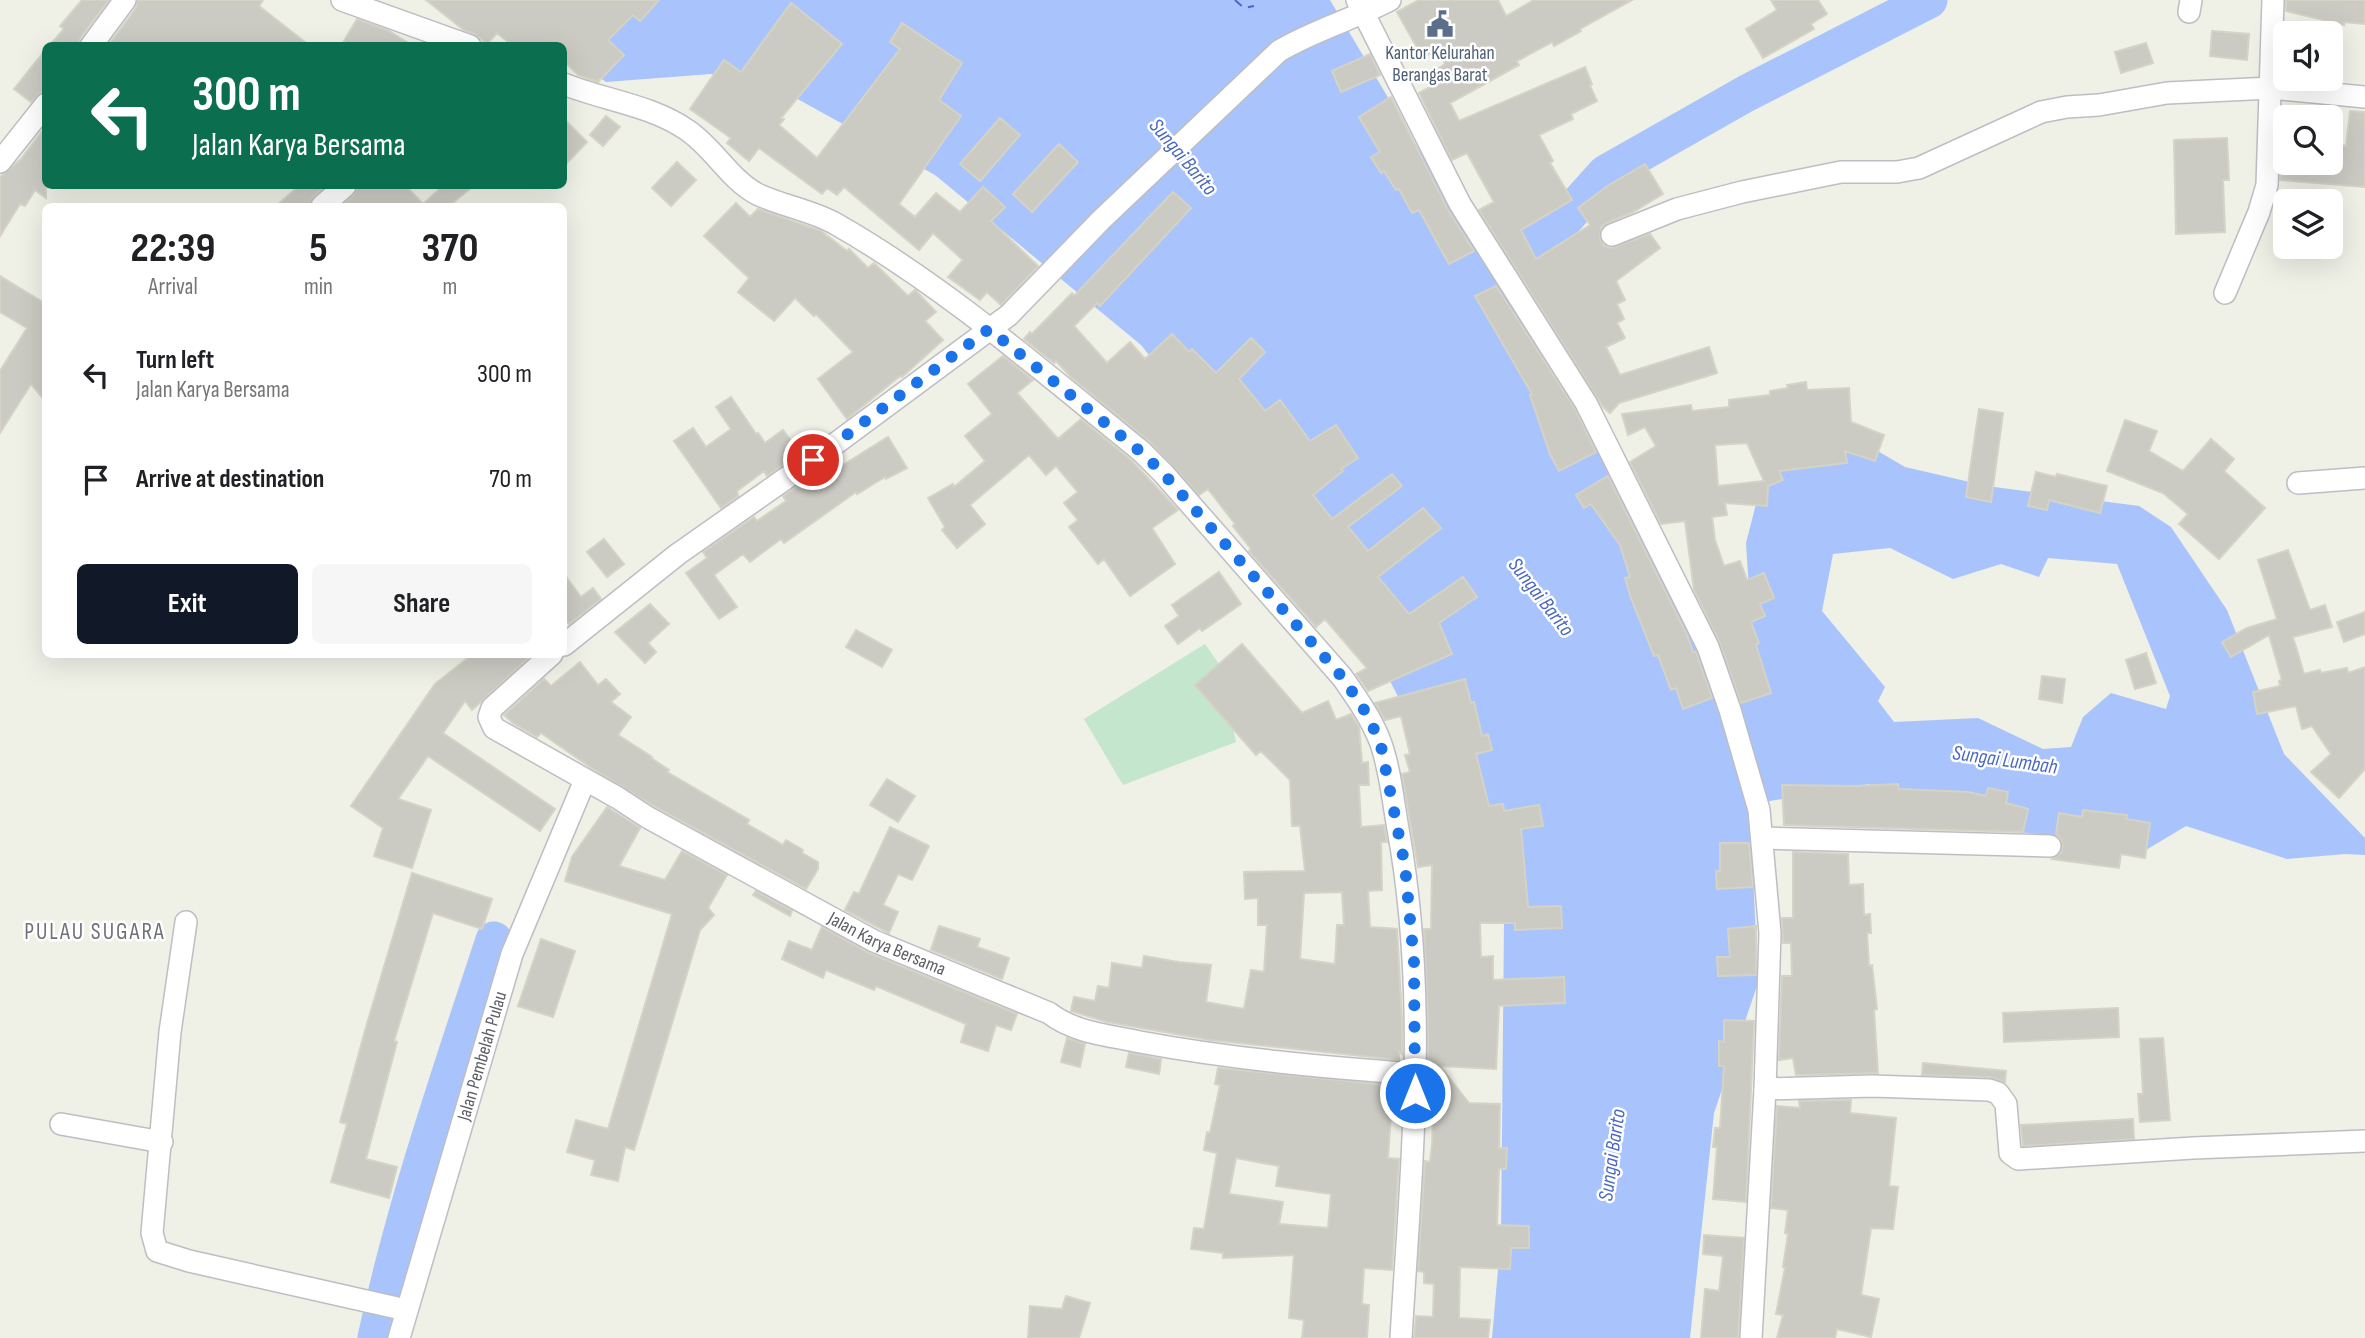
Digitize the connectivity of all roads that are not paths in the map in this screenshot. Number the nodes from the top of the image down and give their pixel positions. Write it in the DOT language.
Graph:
graph roads {
  1 [pos="125,0"];
  2 [pos="342,0"];
  3 [pos="1391,0"];
  4 [pos="2273,0"];
  5 [pos="1359,10"];
  6 [pos="94,42"];
  7 [pos="459,42"];
  8 [pos="567,85"];
  9 [pos="2271,88"];
  10 [pos="2365,97"];
  11 [pos="42,109"];
  12 [pos="0,162"];
  13 [pos="342,189"];
  14 [pos="325,203"];
  15 [pos="1612,235"];
  16 [pos="2225,293"];
  17 [pos="989,329"];
  18 [pos="2365,478"];
  19 [pos="2298,484"];
  20 [pos="567,643"];
  21 [pos="548,658"];
  22 [pos="585,780"];
  23 [pos="1762,838"];
  24 [pos="2050,846"];
  25 [pos="186,922"];
  26 [pos="1415,1074"];
  27 [pos="1765,1089"];
  28 [pos="61,1124"];
  29 [pos="2365,1141"];
  30 [pos="162,1142"];
  31 [pos="398,1309"];
  32 [pos="399,1338"];
  33 [pos="1401,1338"];
  34 [pos="1751,1338"];
  1 -- 6 [label="street"];
  2 -- 7 [label="street"];
  3 -- 5 [label="street"];
  4 -- 9 [label="street"];
  5 -- 17 [label="street"];
  5 -- 23 [label="street"];
  8 -- 17 [label="street"];
  9 -- 10 [label="street"];
  9 -- 15 [label="street"];
  9 -- 16 [label="street"];
  11 -- 12 [label="street"];
  13 -- 14 [label="street"];
  17 -- 20 [label="street"];
  17 -- 26 [label="street"];
  18 -- 19 [label="street"];
  21 -- 22 [label="street, Jalan Karya Bersama"];
  22 -- 26 [label="street, Jalan Karya Bersama"];
  22 -- 31 [label="street, Jalan Pembelah Pulau"];
  23 -- 24 [label="street"];
  23 -- 27 [label="street"];
  25 -- 30 [label="street"];
  26 -- 33 [label="street"];
  27 -- 29 [label="street"];
  27 -- 34 [label="street"];
  28 -- 30 [label="street"];
  30 -- 31 [label="street"];
  31 -- 32 [label="street, Jalan Pembelah Pulau"];
}
